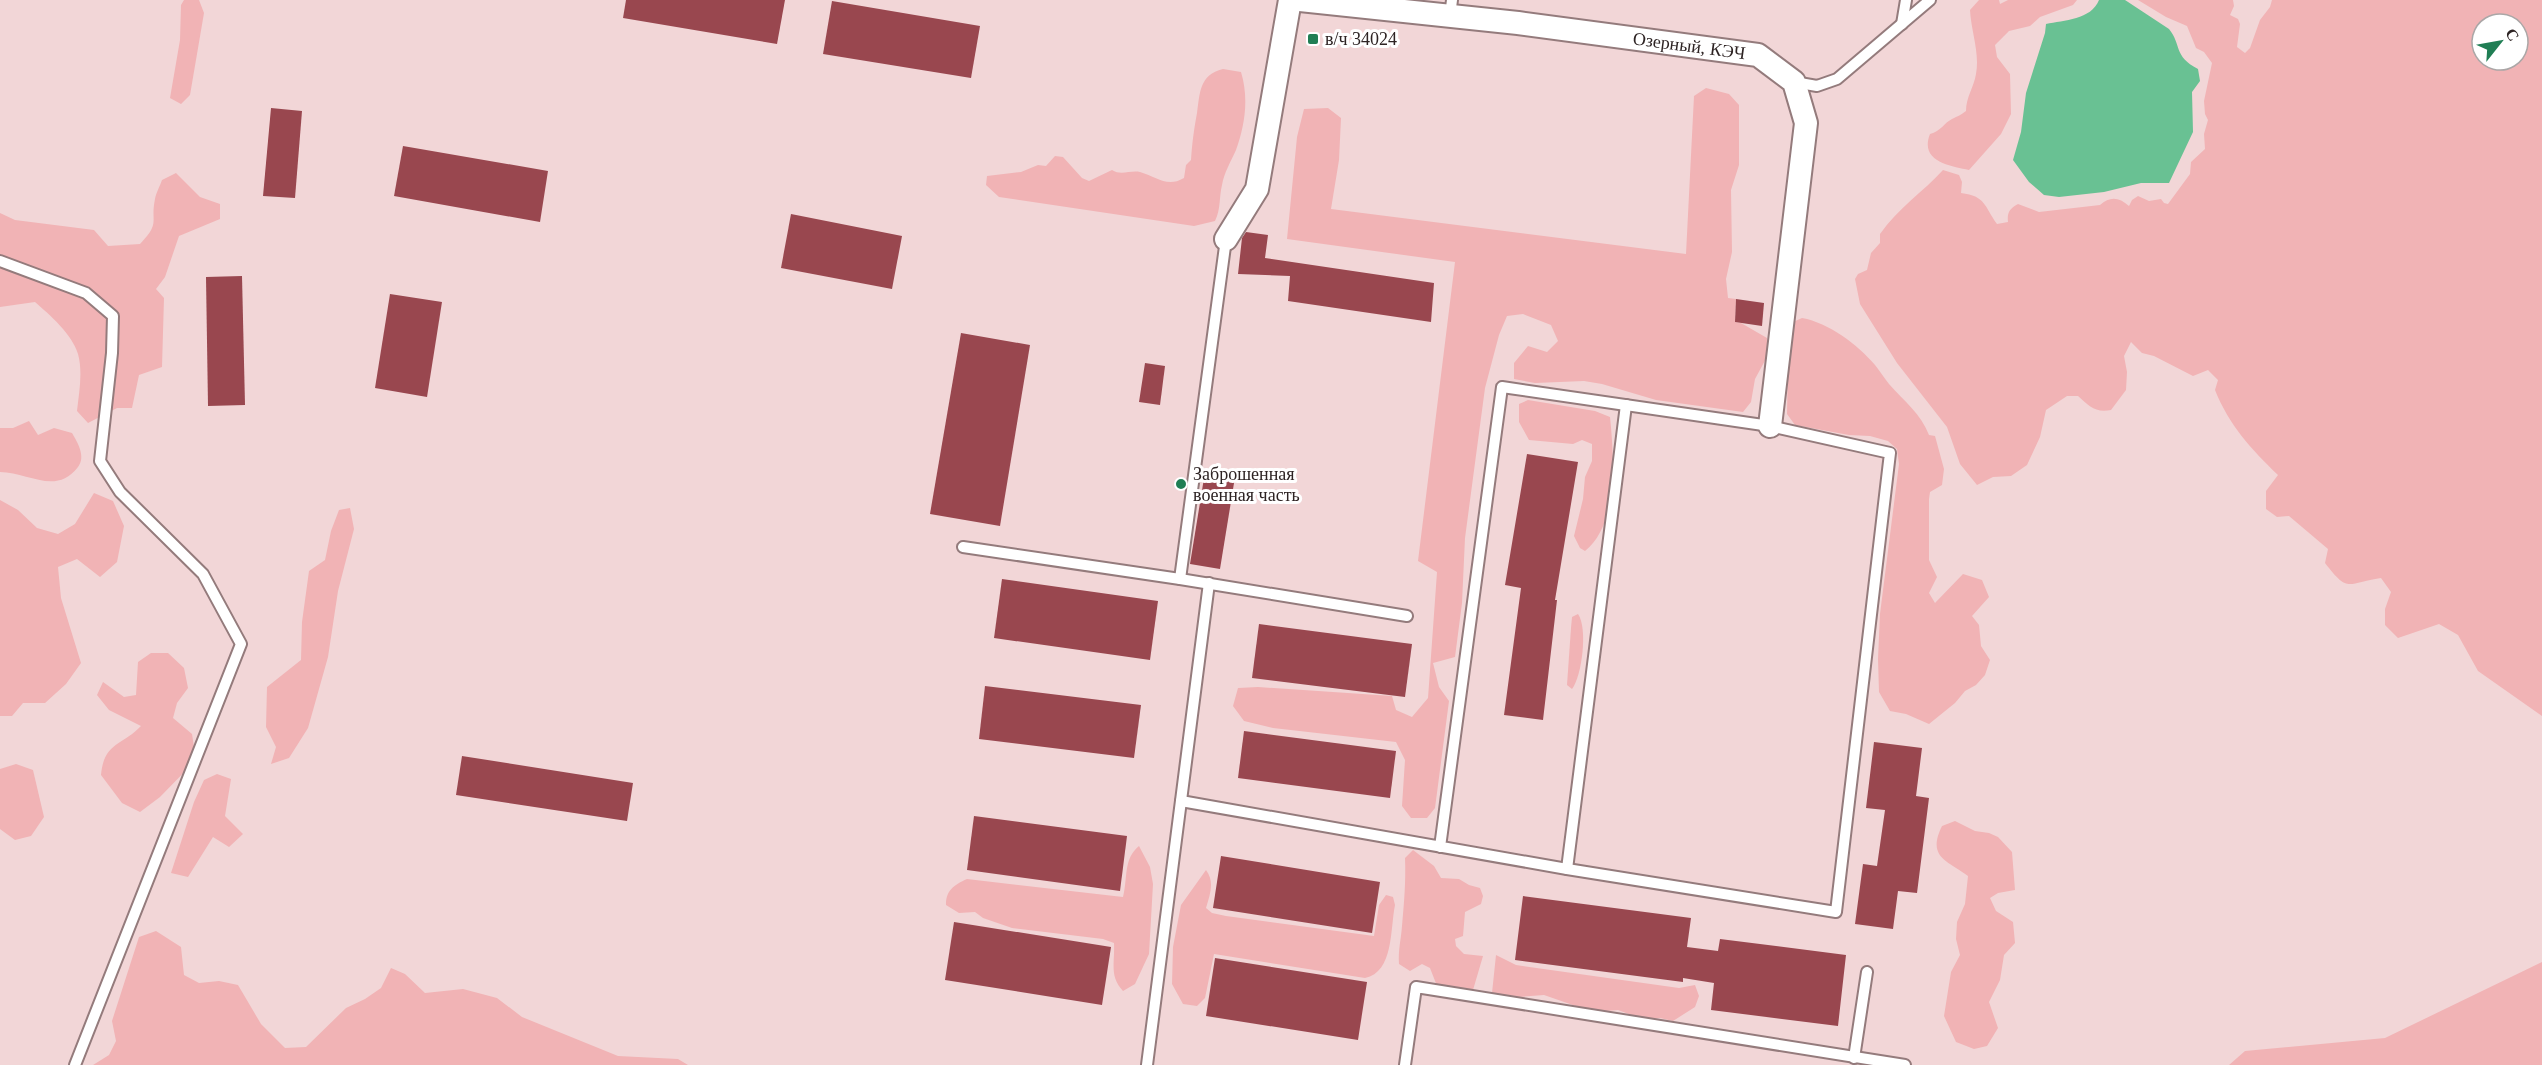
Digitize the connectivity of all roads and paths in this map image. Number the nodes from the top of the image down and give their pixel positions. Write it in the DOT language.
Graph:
graph roads {
  1 [pos="1290,0"];
  2 [pos="1300,0"];
  3 [pos="1905,0"];
  4 [pos="1930,0"];
  5 [pos="1451,8"];
  6 [pos="1902,24"];
  7 [pos="1794,82"];
  8 [pos="1226,239"];
  9 [pos="0,261"];
  10 [pos="1626,405"];
  11 [pos="1770,426"];
  12 [pos="963,547"];
  13 [pos="1180,579"];
  14 [pos="1209,583"];
  15 [pos="1407,616"];
  16 [pos="1181,801"];
  17 [pos="1440,847"];
  18 [pos="1567,869"];
  19 [pos="1867,972"];
  20 [pos="1854,1058"];
  21 [pos="75,1065"];
  22 [pos="1147,1065"];
  23 [pos="1405,1065"];
  24 [pos="1905,1065"];
  1 -- 8 [label="street"];
  2 -- 5 [label="street, Озерный, КЭЧ"];
  3 -- 6 [label="lane"];
  4 -- 6 [label="lane"];
  5 -- 7 [label="street, Озерный, КЭЧ"];
  6 -- 7 [label="lane"];
  7 -- 11 [label="street"];
  8 -- 13 [label="lane"];
  9 -- 21 [label="lane"];
  10 -- 11 [label="lane"];
  10 -- 17 [label="lane"];
  10 -- 18 [label="lane"];
  11 -- 18 [label="lane"];
  12 -- 13 [label="lane"];
  13 -- 14 [label="lane"];
  14 -- 15 [label="lane"];
  14 -- 16 [label="lane"];
  16 -- 17 [label="lane"];
  16 -- 22 [label="lane"];
  17 -- 18 [label="lane"];
  19 -- 20 [label="lane"];
  20 -- 23 [label="lane"];
  20 -- 24 [label="lane"];
}
